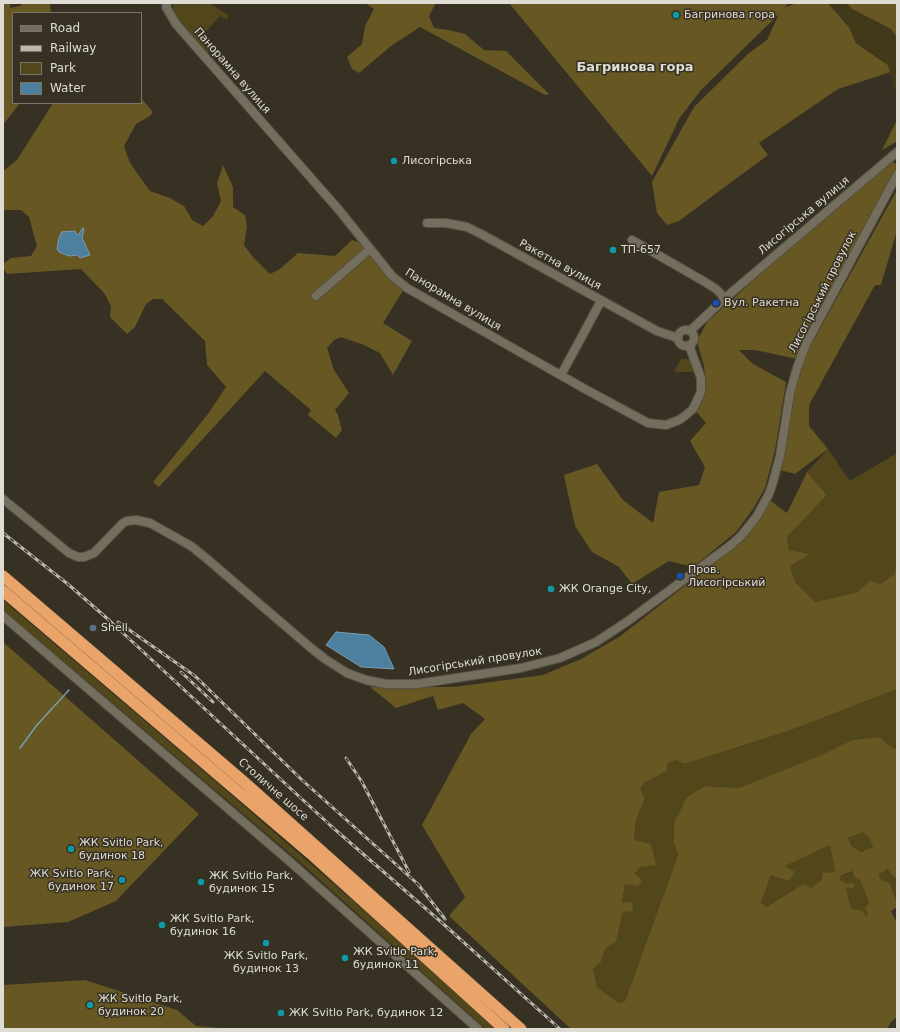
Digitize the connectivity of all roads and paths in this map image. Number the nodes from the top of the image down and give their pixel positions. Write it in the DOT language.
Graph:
graph roads {
  1 [pos="167,3"];
  2 [pos="895,155"];
  3 [pos="897,175"];
  4 [pos="427,223"];
  5 [pos="632,240"];
  6 [pos="370,249"];
  7 [pos="316,296"];
  8 [pos="726,298"];
  9 [pos="601,301"];
  10 [pos="690,331"];
  11 [pos="678,338"];
  12 [pos="689,345"];
  13 [pos="560,375"];
  14 [pos="3,499"];
  15 [pos="3,576"];
  16 [pos="3,591"];
  17 [pos="3,616"];
  18 [pos="478,1029"];
  19 [pos="504,1029"];
  20 [pos="521,1029"];
  1 -- 6 [label="street, Панорамна вулиця"];
  2 -- 8 [label="street, Лисогірська вулиця"];
  3 -- 14 [label="street, Лисогірський провулок"];
  4 -- 9 [label="street, Ракетна вулиця"];
  5 -- 8 [label="street"];
  6 -- 7 [label="street"];
  6 -- 13 [label="street, Панорамна вулиця"];
  8 -- 10 [label="street, Лисогірська вулиця"];
  9 -- 11 [label="street, Ракетна вулиця"];
  9 -- 13 [label="street"];
  10 -- 11 [label="street"];
  10 -- 12 [label="street"];
  11 -- 12 [label="street"];
  12 -- 13 [label="street, Панорамна вулиця"];
  15 -- 20 [label="highway, Столичне шосе"];
  16 -- 19 [label="highway"];
  17 -- 18 [label="street"];
}
